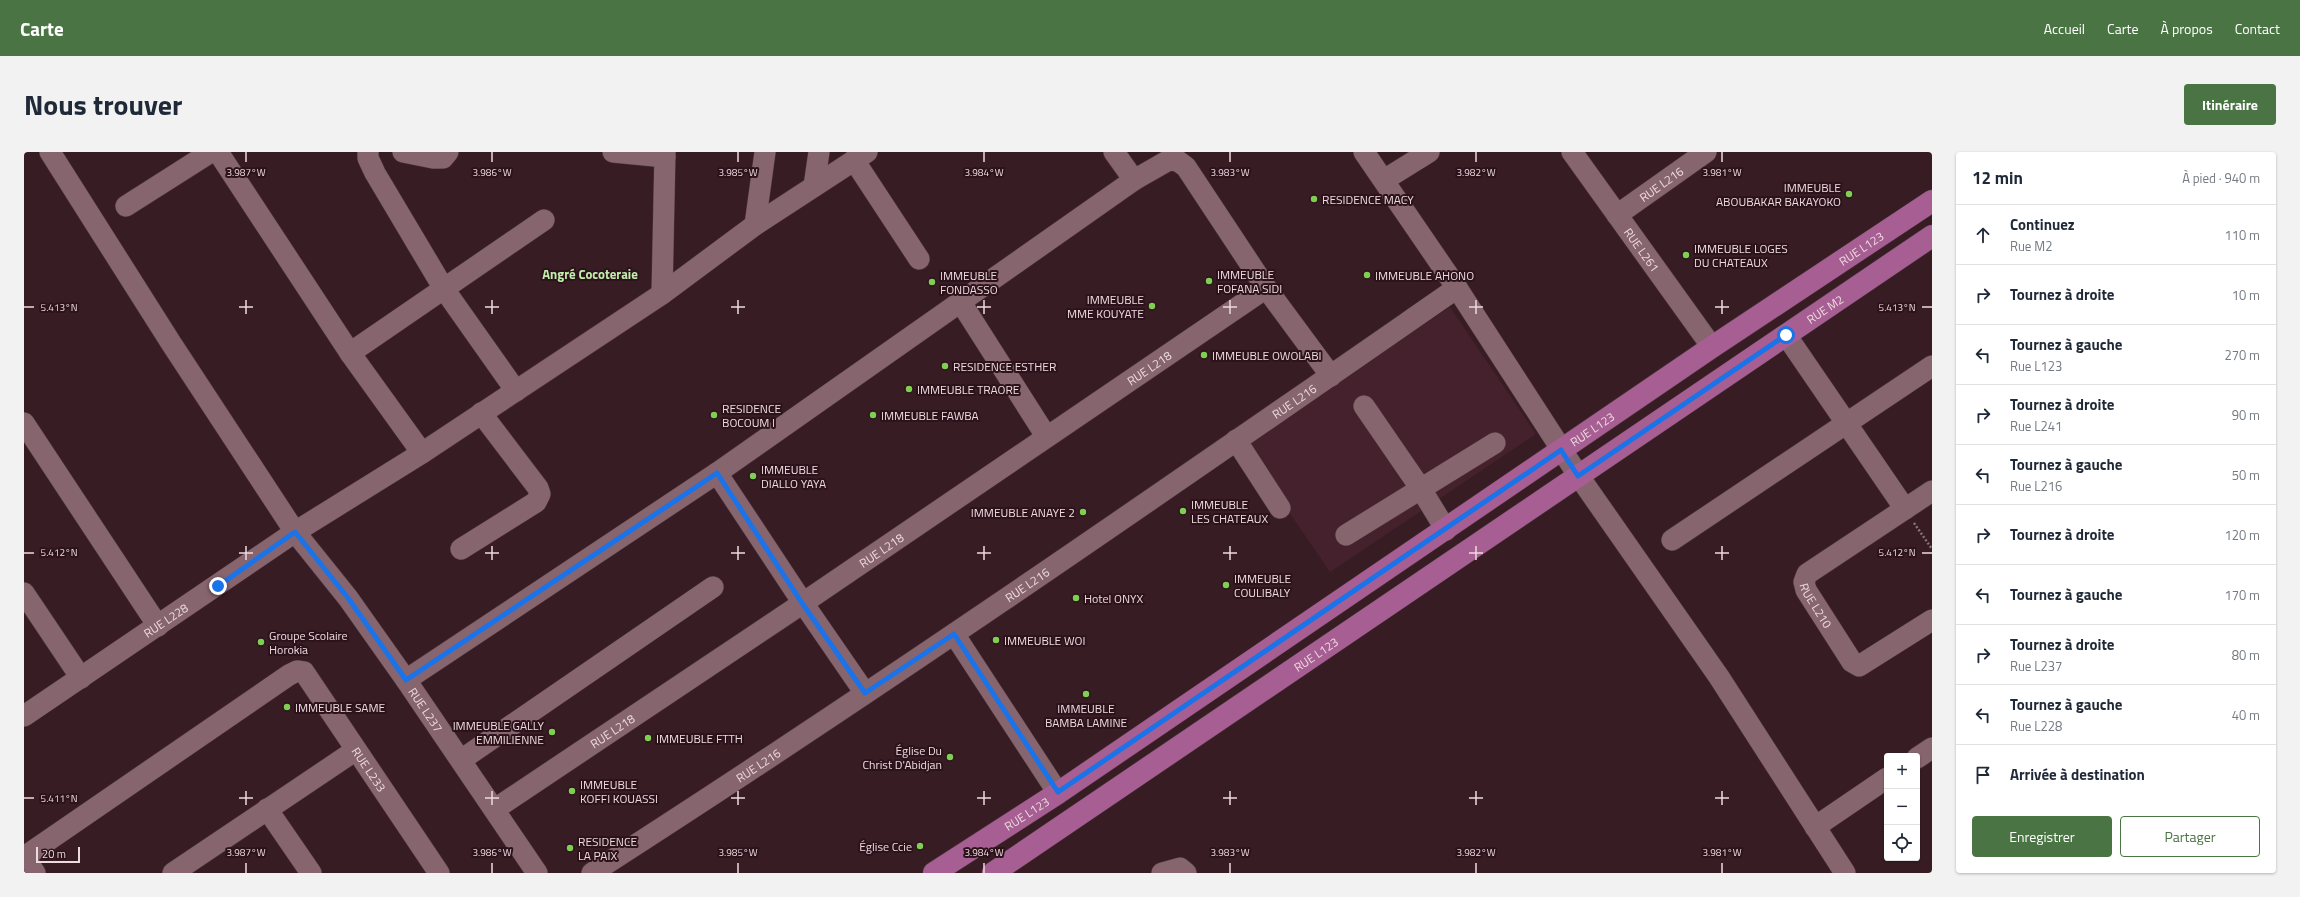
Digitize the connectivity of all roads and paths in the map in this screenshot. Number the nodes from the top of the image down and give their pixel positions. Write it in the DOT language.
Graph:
graph roads {
  1 [pos="50,152"];
  2 [pos="211,152"];
  3 [pos="218,152"];
  4 [pos="368,152"];
  5 [pos="403,152"];
  6 [pos="448,152"];
  7 [pos="613,152"];
  8 [pos="765,152"];
  9 [pos="819,152"];
  10 [pos="1114,152"];
  11 [pos="1364,152"];
  12 [pos="1429,152"];
  13 [pos="1572,152"];
  14 [pos="1706,152"];
  15 [pos="665,155"];
  16 [pos="861,156"];
  17 [pos="1134,180"];
  18 [pos="1384,180"];
  19 [pos="814,186"];
  20 [pos="1932,201"];
  21 [pos="126,206"];
  22 [pos="1616,215"];
  23 [pos="544,220"];
  24 [pos="755,226"];
  25 [pos="1932,236"];
  26 [pos="919,259"];
  27 [pos="444,288"];
  28 [pos="1266,288"];
  29 [pos="1457,288"];
  30 [pos="662,294"];
  31 [pos="960,301"];
  32 [pos="1786,335"];
  33 [pos="1712,347"];
  34 [pos="350,353"];
  35 [pos="1932,366"];
  36 [pos="1330,376"];
  37 [pos="516,391"];
  38 [pos="1364,406"];
  39 [pos="481,413"];
  40 [pos="24,423"];
  41 [pos="1846,423"];
  42 [pos="1046,436"];
  43 [pos="1236,440"];
  44 [pos="1495,443"];
  45 [pos="1561,450"];
  46 [pos="422,453"];
  47 [pos="717,473"];
  48 [pos="1578,476"];
  49 [pos="1421,489"];
  50 [pos="1932,491"];
  51 [pos="1280,508"];
  52 [pos="1905,509"];
  53 [pos="301,528"];
  54 [pos="1446,530"];
  55 [pos="1346,535"];
  56 [pos="1672,540"];
  57 [pos="461,549"];
  58 [pos="1932,549"];
  59 [pos="713,587"];
  60 [pos="24,593"];
  61 [pos="802,603"];
  62 [pos="1932,620"];
  63 [pos="158,626"];
  64 [pos="954,634"];
  65 [pos="81,678"];
  66 [pos="406,680"];
  67 [pos="865,693"];
  68 [pos="24,716"];
  69 [pos="1932,748"];
  70 [pos="356,750"];
  71 [pos="1920,756"];
  72 [pos="461,760"];
  73 [pos="1884,780"];
  74 [pos="1058,792"];
  75 [pos="267,809"];
  76 [pos="495,809"];
  77 [pos="1816,827"];
  78 [pos="24,857"];
  79 [pos="35,873"];
  80 [pos="173,873"];
  81 [pos="311,873"];
  82 [pos="439,873"];
  83 [pos="537,873"];
  84 [pos="592,873"];
  85 [pos="934,873"];
  86 [pos="993,873"];
  87 [pos="1162,873"];
  88 [pos="1186,873"];
  89 [pos="1846,873"];
  1 -- 53 [label="street, RUE L237"];
  2 -- 21 [label="street"];
  3 -- 34 [label="street"];
  4 -- 27 [label="street"];
  5 -- 6 [label="street"];
  7 -- 15 [label="street"];
  8 -- 24 [label="street"];
  9 -- 19 [label="street"];
  10 -- 17 [label="street"];
  11 -- 18 [label="street"];
  12 -- 18 [label="street"];
  13 -- 22 [label="street, RUE L261"];
  14 -- 22 [label="street, RUE L216"];
  15 -- 30 [label="street"];
  16 -- 19 [label="street, RUE L228"];
  16 -- 26 [label="street"];
  17 -- 28 [label="street"];
  17 -- 31 [label="street"];
  18 -- 29 [label="street"];
  19 -- 24 [label="street, RUE L228"];
  20 -- 33 [label="main road, RUE L123"];
  22 -- 33 [label="street, RUE L261"];
  23 -- 27 [label="street"];
  24 -- 30 [label="street, RUE L228"];
  25 -- 32 [label="main road, RUE M2"];
  27 -- 34 [label="street"];
  27 -- 37 [label="street"];
  28 -- 36 [label="street"];
  28 -- 42 [label="street, RUE L218"];
  29 -- 36 [label="street, RUE L216"];
  29 -- 45 [label="street"];
  30 -- 37 [label="street, RUE L228"];
  31 -- 42 [label="street"];
  31 -- 47 [label="street"];
  32 -- 41 [label="street"];
  32 -- 48 [label="main road, RUE M2"];
  33 -- 45 [label="main road, RUE L123"];
  34 -- 46 [label="street"];
  35 -- 41 [label="street"];
  36 -- 43 [label="street, RUE L216"];
  37 -- 39 [label="street, RUE L228"];
  38 -- 49 [label="street"];
  39 -- 46 [label="street, RUE L228"];
  39 -- 57 [label="street"];
  40 -- 63 [label="street"];
  41 -- 52 [label="street"];
  41 -- 56 [label="street"];
  42 -- 61 [label="street, RUE L218"];
  43 -- 51 [label="street"];
  43 -- 64 [label="street, RUE L216"];
  44 -- 49 [label="street"];
  45 -- 48 [label="street"];
  45 -- 54 [label="main road, RUE L123"];
  46 -- 53 [label="street, RUE L228"];
  47 -- 61 [label="street"];
  47 -- 66 [label="street"];
  48 -- 77 [label="street"];
  48 -- 86 [label="main road, RUE L123"];
  49 -- 54 [label="street"];
  49 -- 55 [label="street"];
  50 -- 52 [label="street, RUE L210"];
  52 -- 58 [label="path"];
  52 -- 62 [label="street, RUE L210"];
  53 -- 63 [label="street, RUE L228"];
  53 -- 66 [label="street, RUE L237"];
  54 -- 74 [label="main road, RUE L123"];
  59 -- 72 [label="street"];
  60 -- 65 [label="street"];
  61 -- 67 [label="street"];
  61 -- 76 [label="street, RUE L218"];
  63 -- 65 [label="street, RUE L228"];
  64 -- 67 [label="street, RUE L216"];
  64 -- 74 [label="street"];
  65 -- 68 [label="street, RUE L228"];
  66 -- 72 [label="street, RUE L237"];
  67 -- 84 [label="street, RUE L216"];
  69 -- 71 [label="street"];
  70 -- 75 [label="street"];
  70 -- 78 [label="street, RUE L233"];
  70 -- 82 [label="street, RUE L233"];
  72 -- 76 [label="street, RUE L237"];
  73 -- 77 [label="street"];
  74 -- 85 [label="main road, RUE L123"];
  75 -- 80 [label="street"];
  75 -- 81 [label="street"];
  76 -- 83 [label="street, RUE L237"];
  77 -- 89 [label="street"];
  78 -- 79 [label="street"];
  87 -- 88 [label="street"];
}
